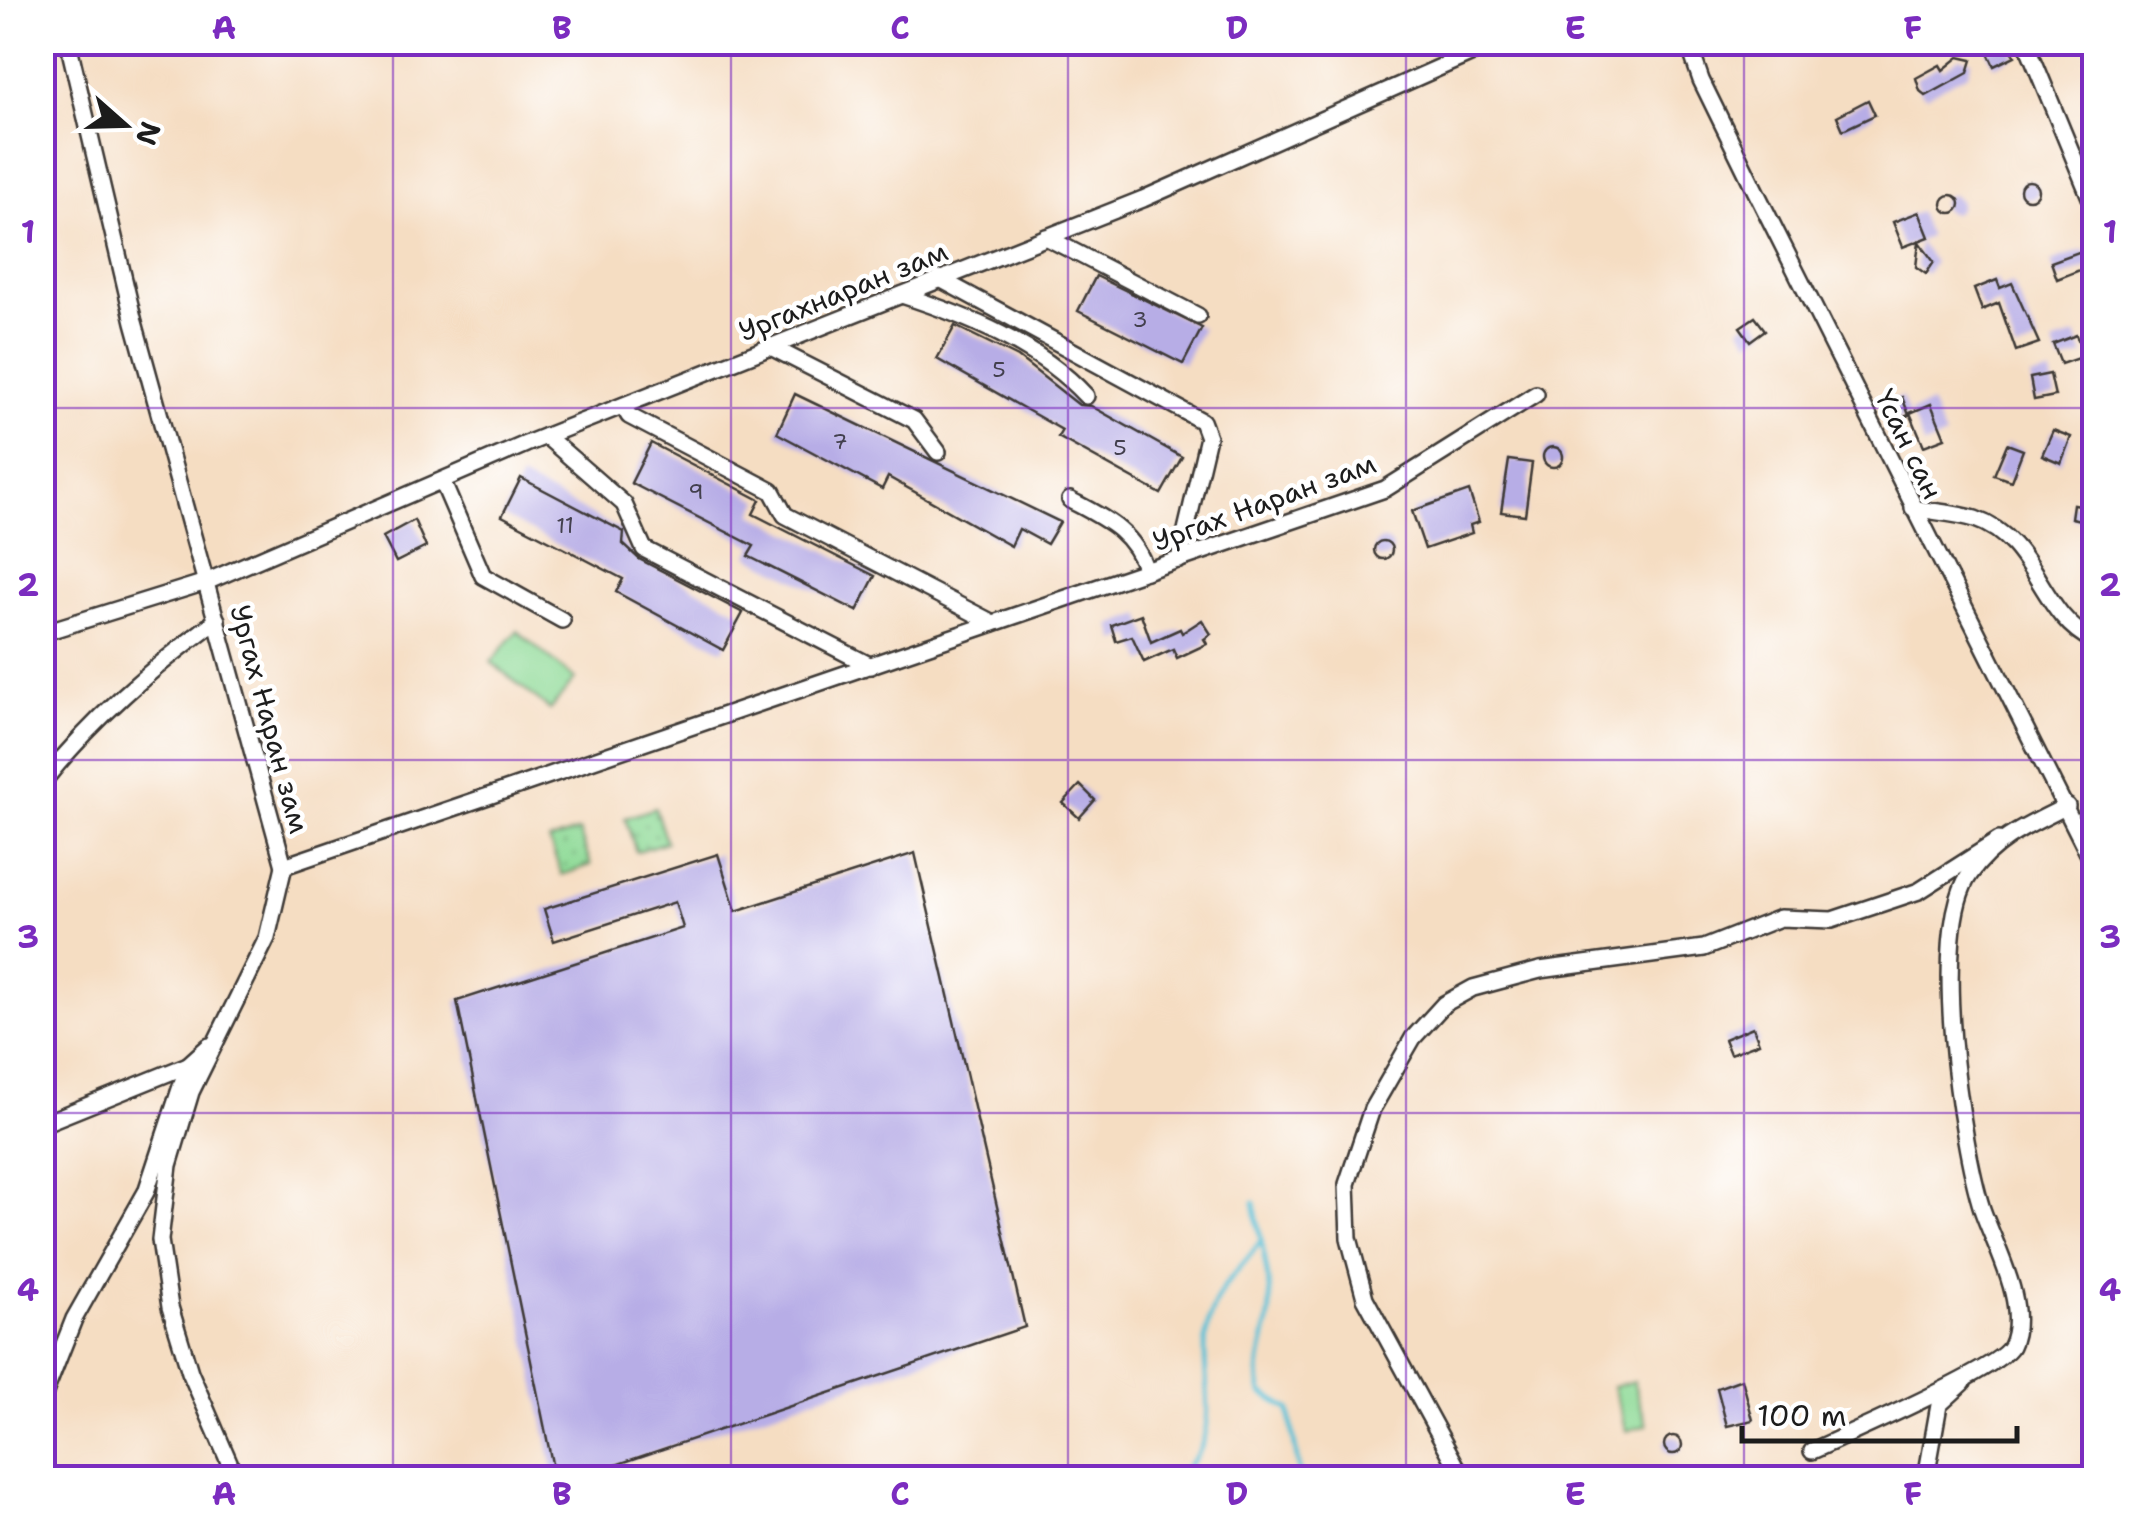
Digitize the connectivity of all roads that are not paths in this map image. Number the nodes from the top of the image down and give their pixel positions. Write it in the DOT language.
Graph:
graph roads {
  1 [pos="68,42"];
  2 [pos="1497,42"];
  3 [pos="1688,42"];
  4 [pos="2026,42"];
  5 [pos="2094,208"];
  6 [pos="1046,237"];
  7 [pos="940,279"];
  8 [pos="902,295"];
  9 [pos="1198,316"];
  10 [pos="770,347"];
  11 [pos="1536,394"];
  12 [pos="1086,396"];
  13 [pos="623,406"];
  14 [pos="546,436"];
  15 [pos="938,452"];
  16 [pos="444,483"];
  17 [pos="1070,500"];
  18 [pos="1912,508"];
  19 [pos="1178,560"];
  20 [pos="1146,571"];
  21 [pos="206,582"];
  22 [pos="217,620"];
  23 [pos="562,620"];
  24 [pos="993,623"];
  25 [pos="42,632"];
  26 [pos="2094,641"];
  27 [pos="872,666"];
  28 [pos="42,784"];
  29 [pos="2067,806"];
  30 [pos="2088,831"];
  31 [pos="1999,840"];
  32 [pos="2094,865"];
  33 [pos="284,866"];
  34 [pos="215,1040"];
  35 [pos="188,1066"];
  36 [pos="42,1124"];
  37 [pos="1970,1376"];
  38 [pos="42,1400"];
  39 [pos="1812,1451"];
  40 [pos="236,1478"];
  41 [pos="1463,1478"];
  42 [pos="1926,1478"];
  1 -- 21 [label="street, Ургах Наран зам"];
  2 -- 6 [label="street, Ургахнаран зам"];
  3 -- 18 [label="street, Үсан сан"];
  4 -- 5 [label="street"];
  6 -- 7 [label="street, Ургахнаран зам"];
  6 -- 9 [label="street"];
  7 -- 8 [label="street, Ургахнаран зам"];
  7 -- 19 [label="street"];
  8 -- 10 [label="street, Ургахнаран зам"];
  8 -- 12 [label="street"];
  10 -- 13 [label="street, Ургахнаран зам"];
  10 -- 15 [label="street"];
  11 -- 19 [label="street, Ургах Наран зам"];
  13 -- 14 [label="street, Ургахнаран зам"];
  13 -- 24 [label="street"];
  14 -- 16 [label="street, Ургахнаран зам"];
  14 -- 27 [label="street"];
  16 -- 21 [label="street, Ургахнаран зам"];
  16 -- 23 [label="street"];
  17 -- 20 [label="street"];
  18 -- 26 [label="street"];
  18 -- 29 [label="street, Үсан сан"];
  19 -- 20 [label="street, Ургах Наран зам"];
  20 -- 24 [label="street, Ургах Наран зам"];
  21 -- 22 [label="street, Ургах Наран зам"];
  21 -- 25 [label="street, Ургахнаран зам"];
  22 -- 28 [label="street"];
  22 -- 33 [label="street, Ургах Наран зам"];
  24 -- 27 [label="street, Ургах Наран зам"];
  27 -- 33 [label="street, Ургах Наран зам"];
  29 -- 30 [label="street, Үсан сан"];
  29 -- 31 [label="street"];
  30 -- 32 [label="street, Үсан сан"];
  31 -- 37 [label="street"];
  31 -- 41 [label="street"];
  33 -- 34 [label="street"];
  34 -- 35 [label="street"];
  34 -- 40 [label="street"];
  35 -- 36 [label="street"];
  35 -- 38 [label="street"];
  37 -- 39 [label="street"];
  37 -- 42 [label="street"];
}
